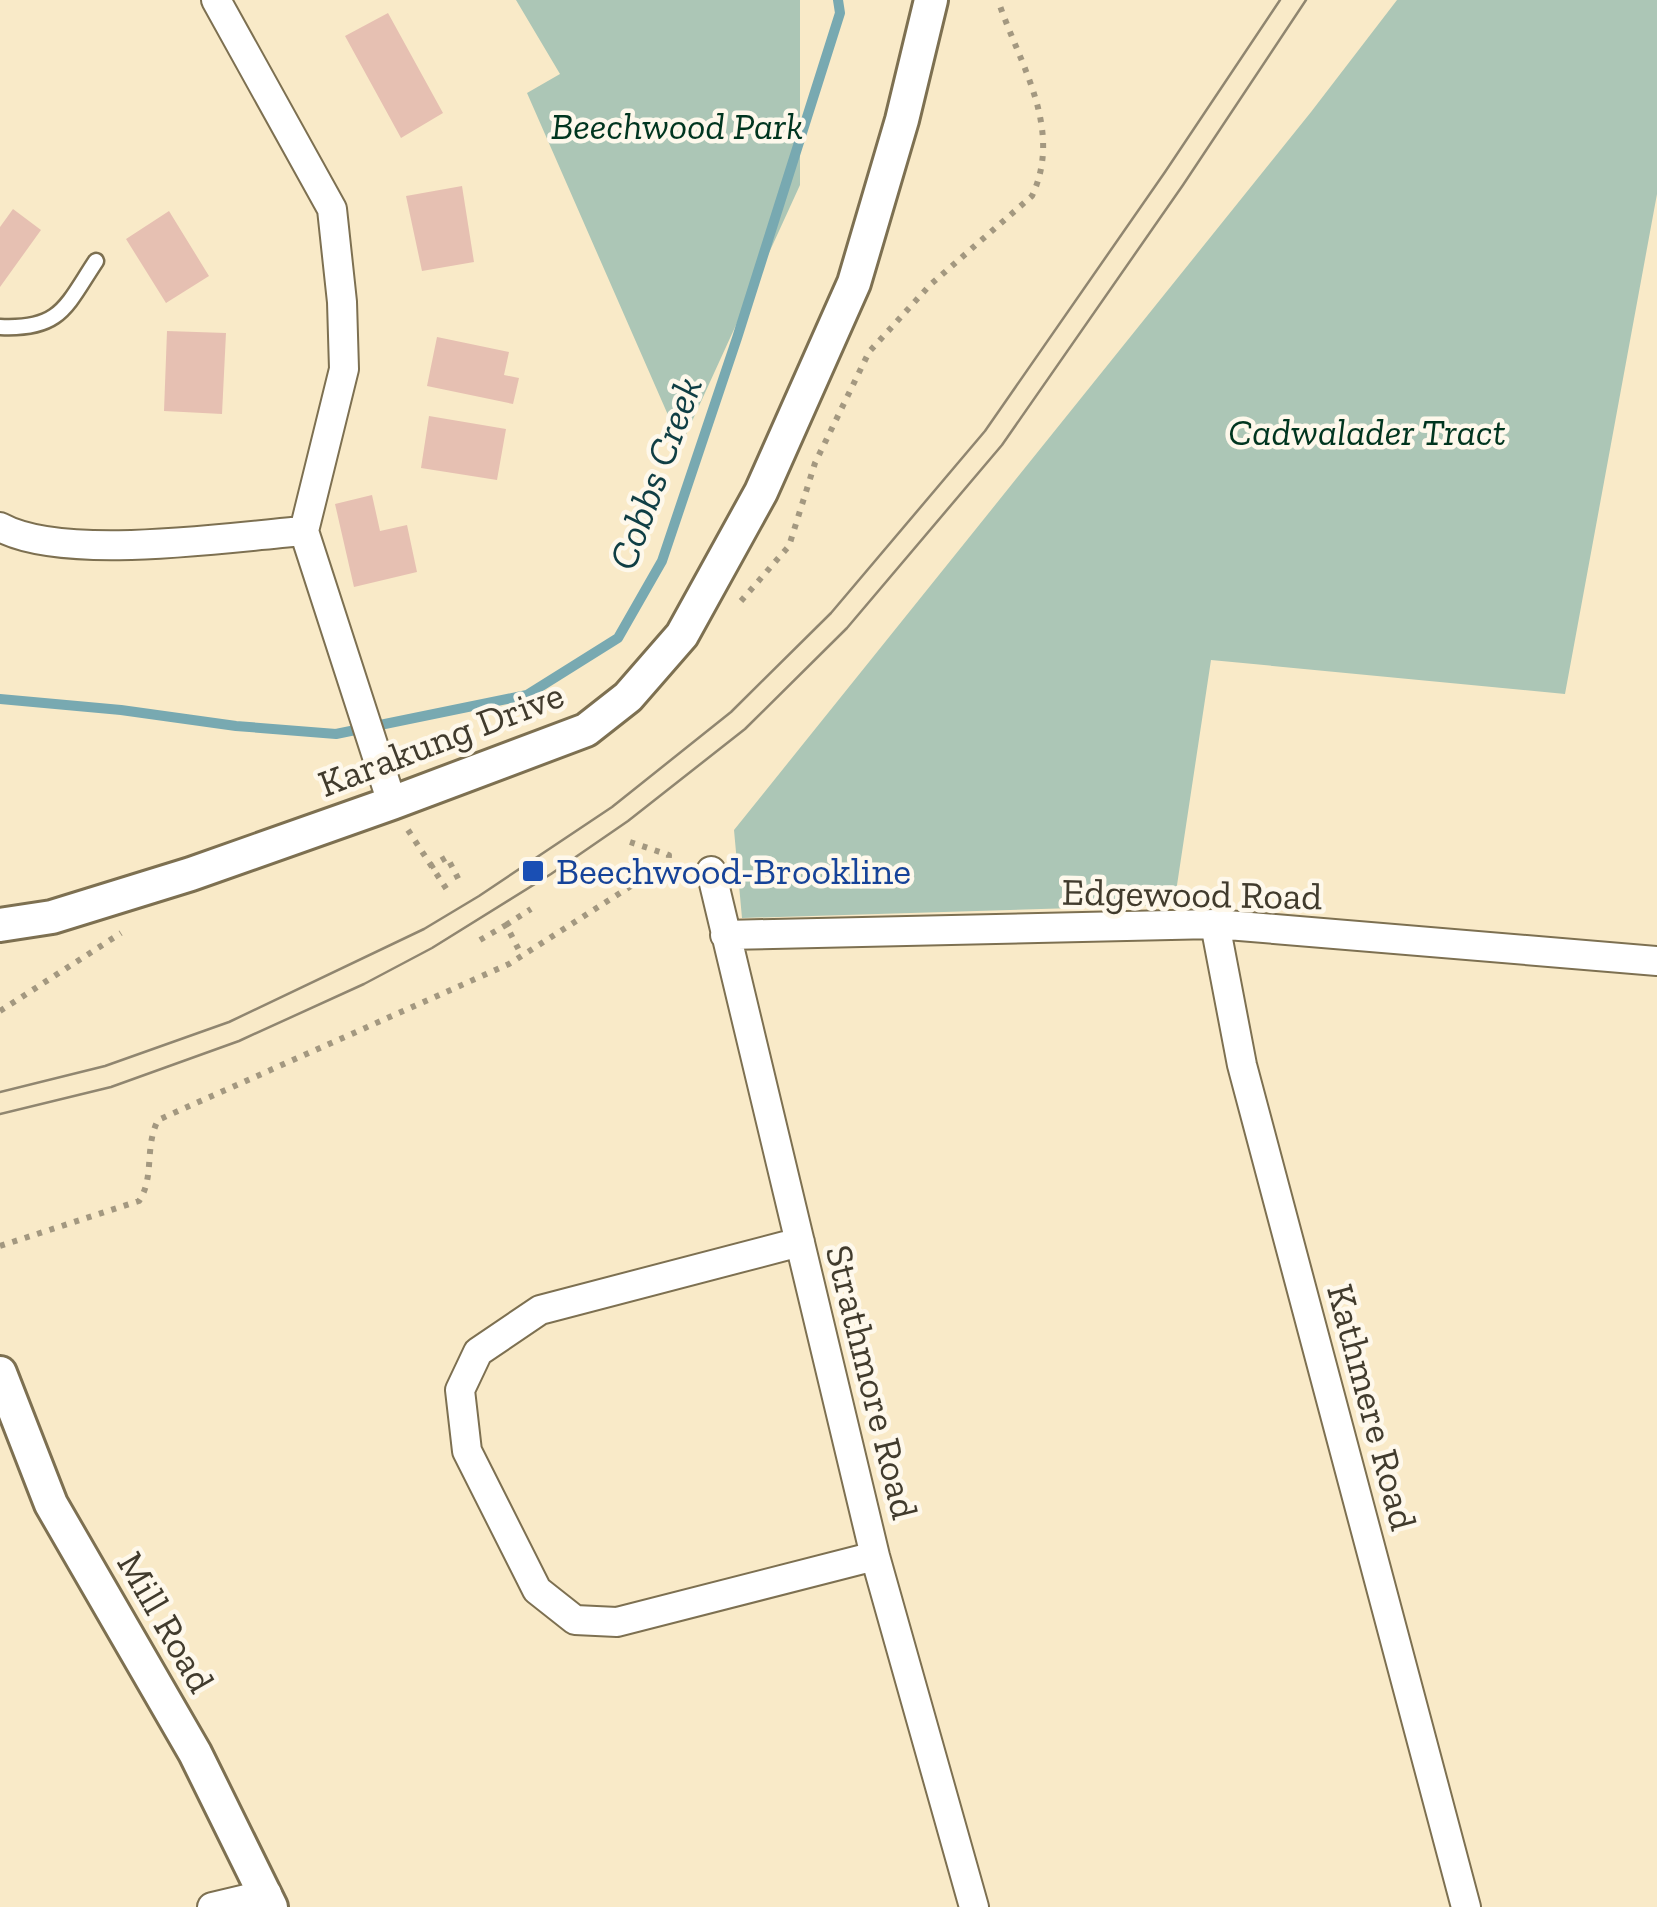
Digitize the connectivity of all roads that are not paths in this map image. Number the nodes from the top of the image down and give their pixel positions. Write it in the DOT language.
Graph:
graph roads {
  1 [pos="216,0"];
  2 [pos="932,11"];
  3 [pos="96,261"];
  4 [pos="0,327"];
  5 [pos="0,527"];
  6 [pos="304,531"];
  7 [pos="392,803"];
  8 [pos="711,871"];
  9 [pos="1214,924"];
  10 [pos="0,926"];
  11 [pos="724,935"];
  12 [pos="1657,961"];
  13 [pos="800,1242"];
  14 [pos="0,1373"];
  15 [pos="875,1556"];
  16 [pos="269,1900"];
  17 [pos="212,1907"];
  18 [pos="974,1907"];
  19 [pos="1466,1907"];
  1 -- 6 [label="street"];
  2 -- 7 [label="street, Karakung Drive"];
  3 -- 4 [label="lane"];
  5 -- 6 [label="street"];
  6 -- 7 [label="street"];
  7 -- 10 [label="street, Karakung Drive"];
  8 -- 11 [label="street, Strathmore Road"];
  9 -- 11 [label="street, Edgewood Road"];
  9 -- 12 [label="street, Edgewood Road"];
  9 -- 19 [label="street, Kathmere Road"];
  11 -- 13 [label="street, Strathmore Road"];
  13 -- 15 [label="street, Strathmore Road"];
  13 -- 15 [label="street"];
  14 -- 16 [label="street, Mill Road"];
  15 -- 18 [label="street, Strathmore Road"];
  16 -- 17 [label="street"];
}
